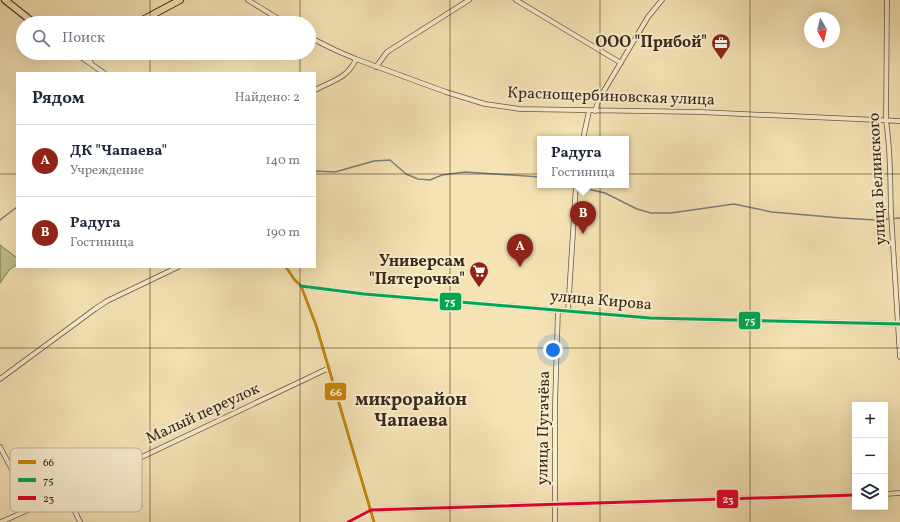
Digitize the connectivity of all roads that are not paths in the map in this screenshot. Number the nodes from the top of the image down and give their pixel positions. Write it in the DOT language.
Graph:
graph roads {
  1 [pos="5,0"];
  2 [pos="180,0"];
  3 [pos="248,0"];
  4 [pos="468,0"];
  5 [pos="516,0"];
  6 [pos="662,0"];
  7 [pos="887,0"];
  8 [pos="25,16"];
  9 [pos="150,16"];
  10 [pos="274,16"];
  11 [pos="316,40"];
  12 [pos="356,59"];
  13 [pos="85,60"];
  14 [pos="90,60"];
  15 [pos="621,63"];
  16 [pos="91,64"];
  17 [pos="376,67"];
  18 [pos="103,72"];
  19 [pos="316,90"];
  20 [pos="589,110"];
  21 [pos="595,111"];
  22 [pos="900,120"];
  23 [pos="886,121"];
  24 [pos="584,136"];
  25 [pos="576,188"];
  26 [pos="176,268"];
  27 [pos="287,268"];
  28 [pos="301,286"];
  29 [pos="558,310"];
  30 [pos="568,311"];
  31 [pos="899,324"];
  32 [pos="900,357"];
  33 [pos="329,368"];
  34 [pos="0,379"];
  35 [pos="0,446"];
  36 [pos="142,457"];
  37 [pos="10,465"];
  38 [pos="900,493"];
  39 [pos="888,494"];
  40 [pos="852,495"];
  41 [pos="554,504"];
  42 [pos="371,510"];
  43 [pos="22,512"];
  44 [pos="75,512"];
  45 [pos="1,522"];
  46 [pos="80,522"];
  47 [pos="348,522"];
  48 [pos="374,522"];
  49 [pos="555,522"];
  1 -- 8 [label="main road"];
  2 -- 9 [label="main road"];
  3 -- 10 [label="street"];
  4 -- 17 [label="street"];
  5 -- 15 [label="street"];
  6 -- 15 [label="street"];
  7 -- 23 [label="street, улица Белинского"];
  11 -- 12 [label="street, Краснощербиновская улица"];
  12 -- 17 [label="street, Краснощербиновская улица"];
  12 -- 19 [label="street"];
  13 -- 16 [label="street"];
  14 -- 16 [label="street"];
  15 -- 21 [label="street"];
  16 -- 18 [label="street"];
  17 -- 20 [label="street, Краснощербиновская улица"];
  20 -- 21 [label="street, Краснощербиновская улица"];
  20 -- 24 [label="street"];
  21 -- 23 [label="street, Краснощербиновская улица"];
  22 -- 23 [label="street, Краснощербиновская улица"];
  23 -- 31 [label="street, улица Белинского"];
  25 -- 30 [label="street"];
  26 -- 34 [label="street"];
  27 -- 28 [label="street"];
  28 -- 29 [label="street, улица Кирова"];
  28 -- 33 [label="street"];
  29 -- 30 [label="street, улица Кирова"];
  29 -- 41 [label="street, улица Пугачёва"];
  30 -- 31 [label="street, улица Кирова"];
  31 -- 32 [label="street, улица Белинского"];
  33 -- 36 [label="street, Малый переулок"];
  33 -- 42 [label="street"];
  35 -- 37 [label="street"];
  38 -- 39 [label="street"];
  40 -- 41 [label="street"];
  41 -- 42 [label="street"];
  41 -- 49 [label="street, улица Пугачёва"];
  42 -- 47 [label="street"];
  42 -- 48 [label="street"];
  43 -- 45 [label="street, Малый переулок"];
  44 -- 46 [label="street"];
}
